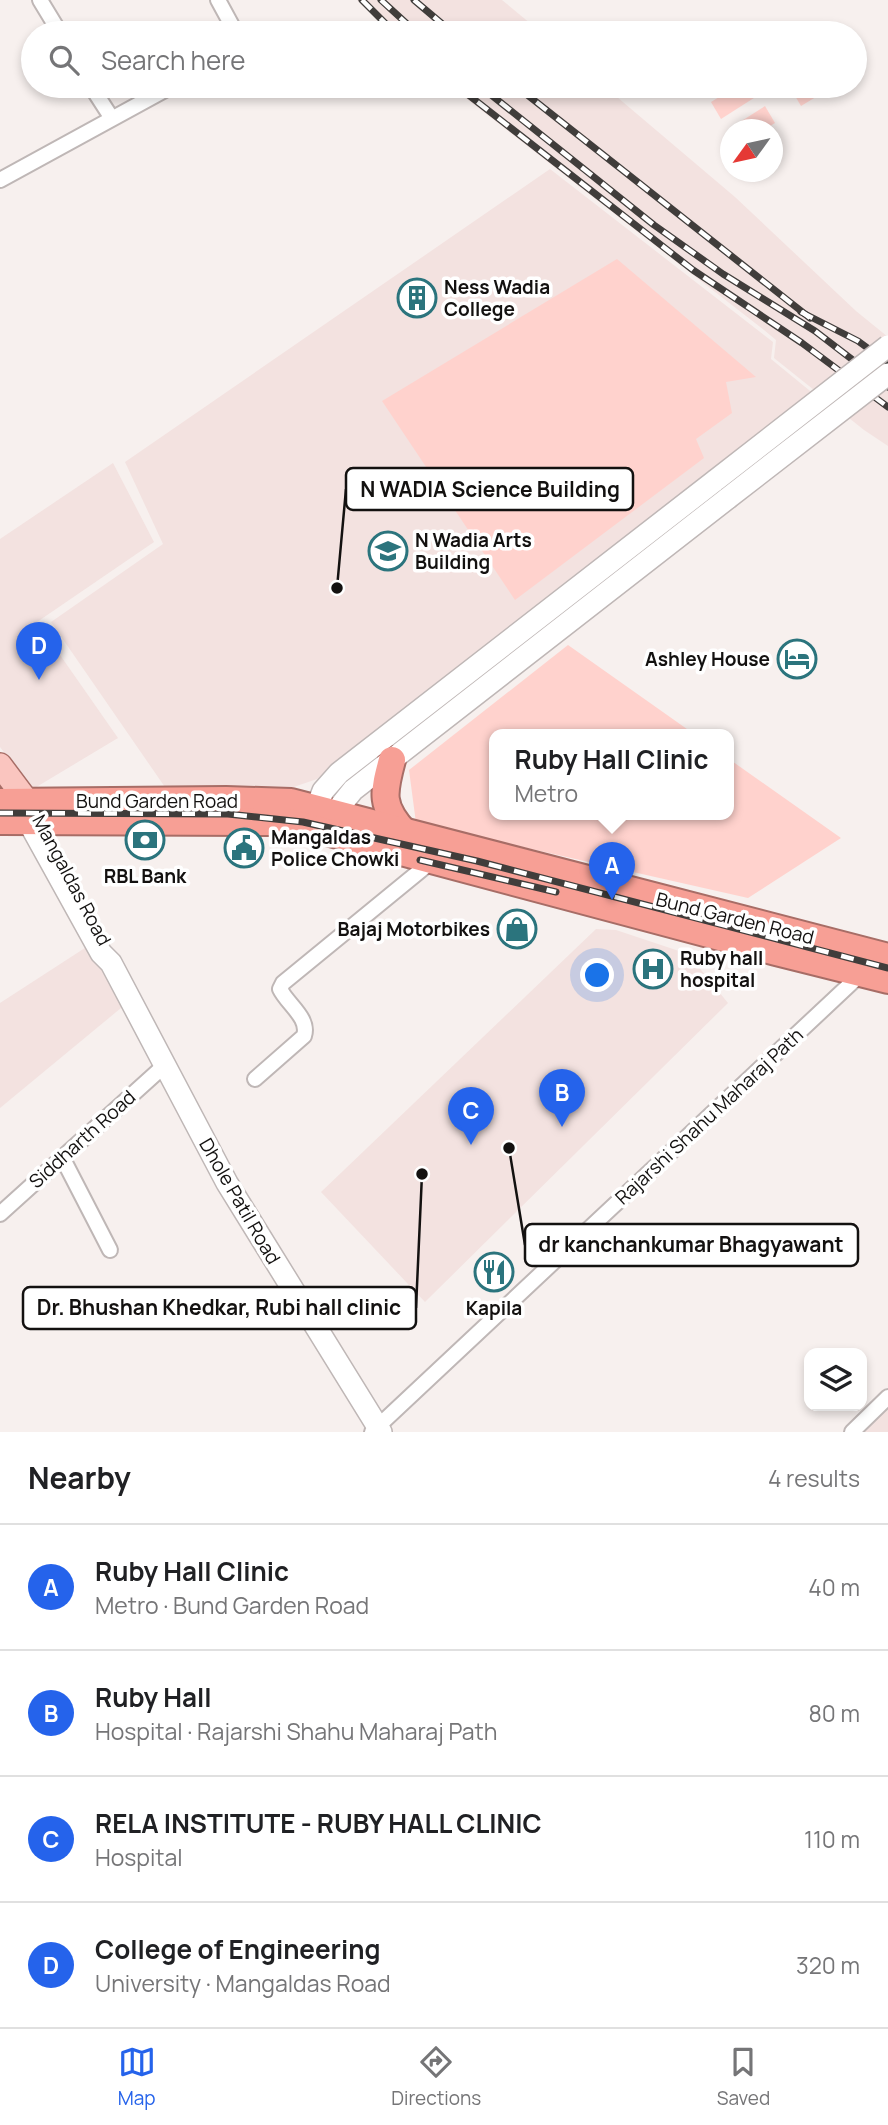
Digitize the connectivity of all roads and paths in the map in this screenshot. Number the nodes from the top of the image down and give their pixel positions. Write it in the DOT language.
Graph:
graph roads {
  1 [pos="40,0"];
  2 [pos="218,0"];
  3 [pos="53,21"];
  4 [pos="229,21"];
  5 [pos="99,98"];
  6 [pos="148,98"];
  7 [pos="111,117"];
  8 [pos="0,180"];
  9 [pos="888,346"];
  10 [pos="888,374"];
  11 [pos="392,760"];
  12 [pos="0,765"];
  13 [pos="16,808"];
  14 [pos="325,821"];
  15 [pos="405,833"];
  16 [pos="434,851"];
  17 [pos="888,957"];
  18 [pos="111,964"];
  19 [pos="862,973"];
  20 [pos="888,980"];
  21 [pos="165,1065"];
  22 [pos="255,1079"];
  23 [pos="62,1157"];
  24 [pos="0,1213"];
  25 [pos="110,1250"];
  26 [pos="888,1397"];
  27 [pos="377,1430"];
  28 [pos="852,1432"];
  1 -- 3 [label="street"];
  2 -- 4 [label="street"];
  5 -- 7 [label="street"];
  6 -- 7 [label="street"];
  7 -- 8 [label="street"];
  9 -- 14 [label="main road, bridge"];
  10 -- 11 [label="main road, bridge"];
  11 -- 14 [label="main road"];
  11 -- 15 [label="highway"];
  12 -- 13 [label="main road, Mangaldas Road"];
  13 -- 14 [label="highway, Bund Garden Road"];
  13 -- 18 [label="main road, Mangaldas Road"];
  14 -- 15 [label="highway, Bund Garden Road"];
  14 -- 16 [label="highway, Bund Garden Road"];
  15 -- 16 [label="highway, Bund Garden Road"];
  16 -- 17 [label="highway, Bund Garden Road"];
  16 -- 19 [label="highway, Bund Garden Road"];
  16 -- 22 [label="street"];
  18 -- 21 [label="main road, Dhole Patil Road"];
  19 -- 20 [label="highway, Bund Garden Road"];
  19 -- 27 [label="street, Rajarshi Shahu Maharaj Path"];
  21 -- 23 [label="street, Siddharth Road"];
  21 -- 27 [label="main road, Dhole Patil Road"];
  23 -- 24 [label="street, Siddharth Road"];
  23 -- 25 [label="street"];
  26 -- 28 [label="street"];
}
